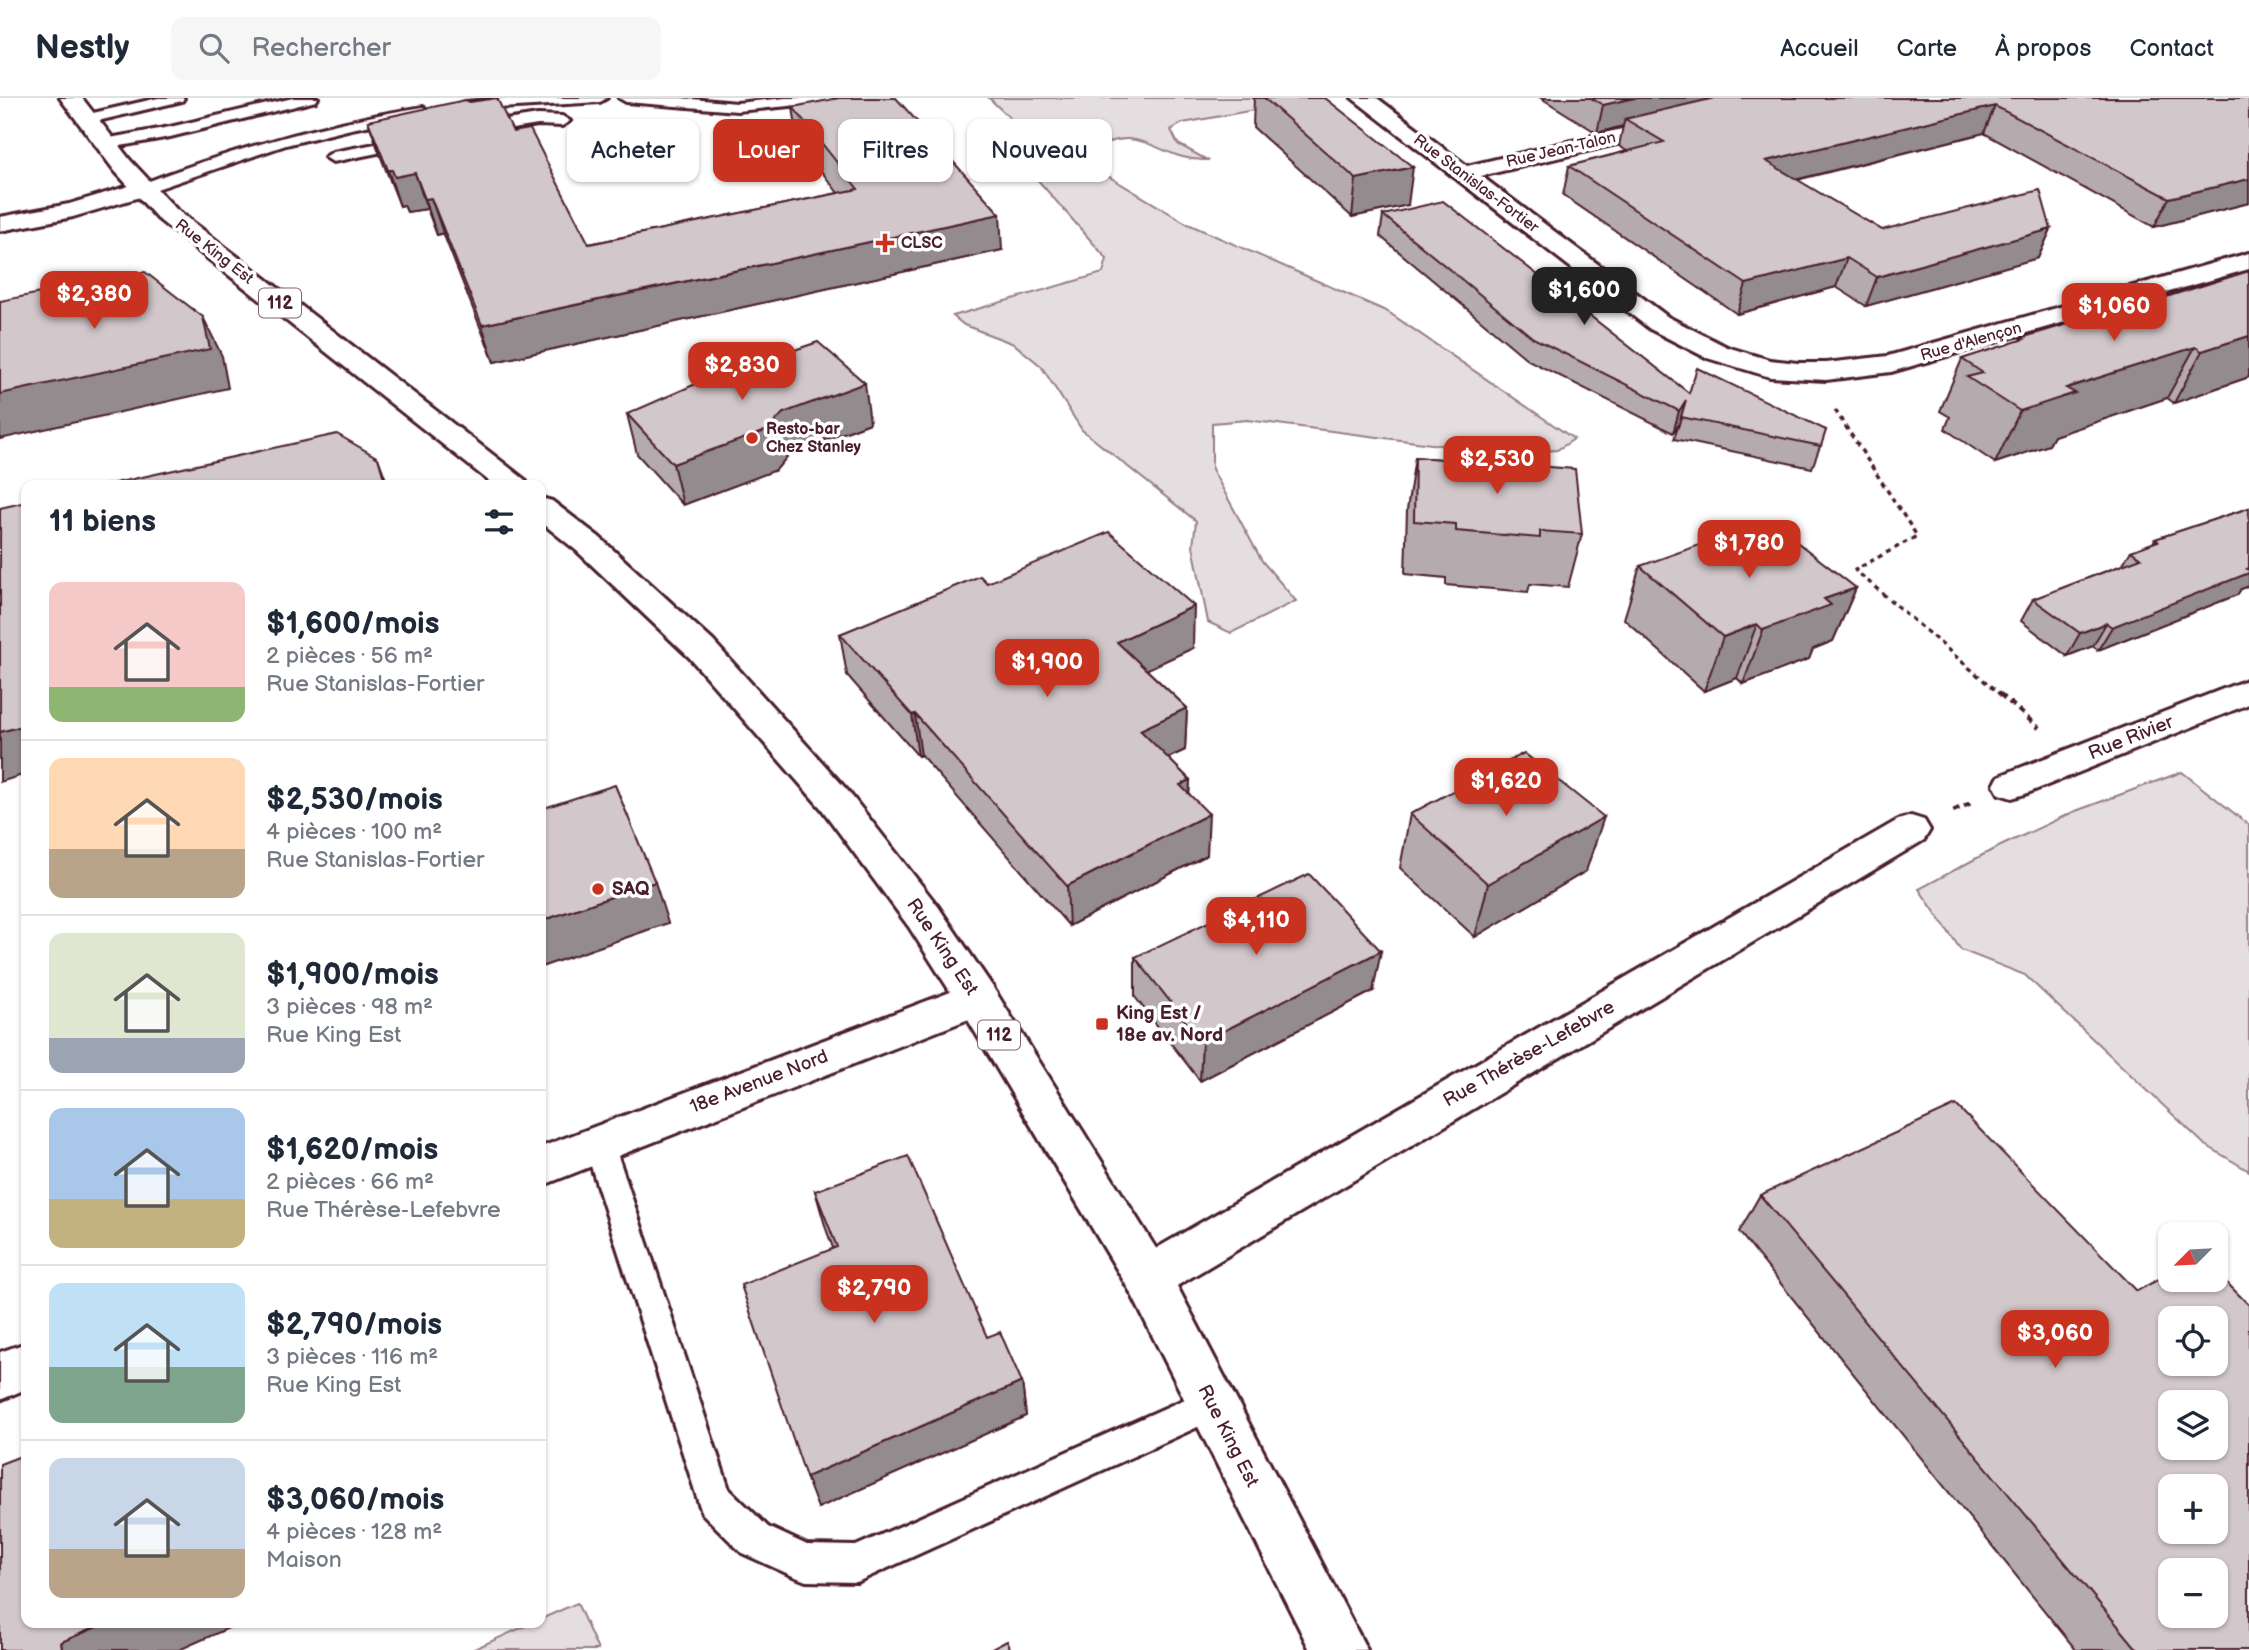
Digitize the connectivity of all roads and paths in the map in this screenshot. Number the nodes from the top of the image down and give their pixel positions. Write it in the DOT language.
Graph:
graph roads {
  1 [pos="177,98"];
  2 [pos="311,98"];
  3 [pos="600,98"];
  4 [pos="626,98"];
  5 [pos="831,98"];
  6 [pos="1363,98"];
  7 [pos="671,99"];
  8 [pos="78,108"];
  9 [pos="1690,120"];
  10 [pos="562,121"];
  11 [pos="480,129"];
  12 [pos="433,138"];
  13 [pos="104,144"];
  14 [pos="333,157"];
  15 [pos="1462,173"];
  16 [pos="142,189"];
  17 [pos="0,224"];
  18 [pos="2249,261"];
  19 [pos="1812,374"];
  20 [pos="507,480"];
  21 [pos="546,511"];
  22 [pos="2249,691"];
  23 [pos="2076,760"];
  24 [pos="2012,785"];
  25 [pos="1911,830"];
  26 [pos="977,998"];
  27 [pos="599,1144"];
  28 [pos="546,1165"];
  29 [pos="1148,1278"];
  30 [pos="21,1368"];
  31 [pos="0,1376"];
  32 [pos="1212,1403"];
  33 [pos="1339,1650"];
  1 -- 8 [label="lane"];
  2 -- 13 [label="lane"];
  3 -- 16 [label="lane"];
  4 -- 7 [label="lane"];
  5 -- 7 [label="lane"];
  6 -- 15 [label="street, Rue Stanislas-Fortier"];
  8 -- 13 [label="street, Rue King Est / 112"];
  9 -- 15 [label="street, Rue Jean-Talon"];
  10 -- 11 [label="lane"];
  12 -- 14 [label="lane"];
  13 -- 16 [label="street, Rue King Est / 112"];
  15 -- 19 [label="street, Rue Stanislas-Fortier"];
  16 -- 17 [label="street"];
  16 -- 20 [label="street, Rue King Est / 112"];
  18 -- 19 [label="street, Rue d'Alençon"];
  19 -- 23 [label="path"];
  21 -- 26 [label="street, Rue King Est / 112"];
  22 -- 23 [label="street, Rue Rivier"];
  23 -- 24 [label="street, Rue Rivier"];
  24 -- 25 [label="path"];
  25 -- 29 [label="street, Rue Thérèse-Lefebvre"];
  26 -- 27 [label="street, 18e Avenue Nord"];
  26 -- 29 [label="street, Rue King Est / 112"];
  27 -- 28 [label="street, 18e Avenue Nord"];
  27 -- 32 [label="lane"];
  29 -- 32 [label="street, Rue King Est / 112"];
  30 -- 31 [label="street"];
  32 -- 33 [label="street, Rue King Est / 112"];
}
